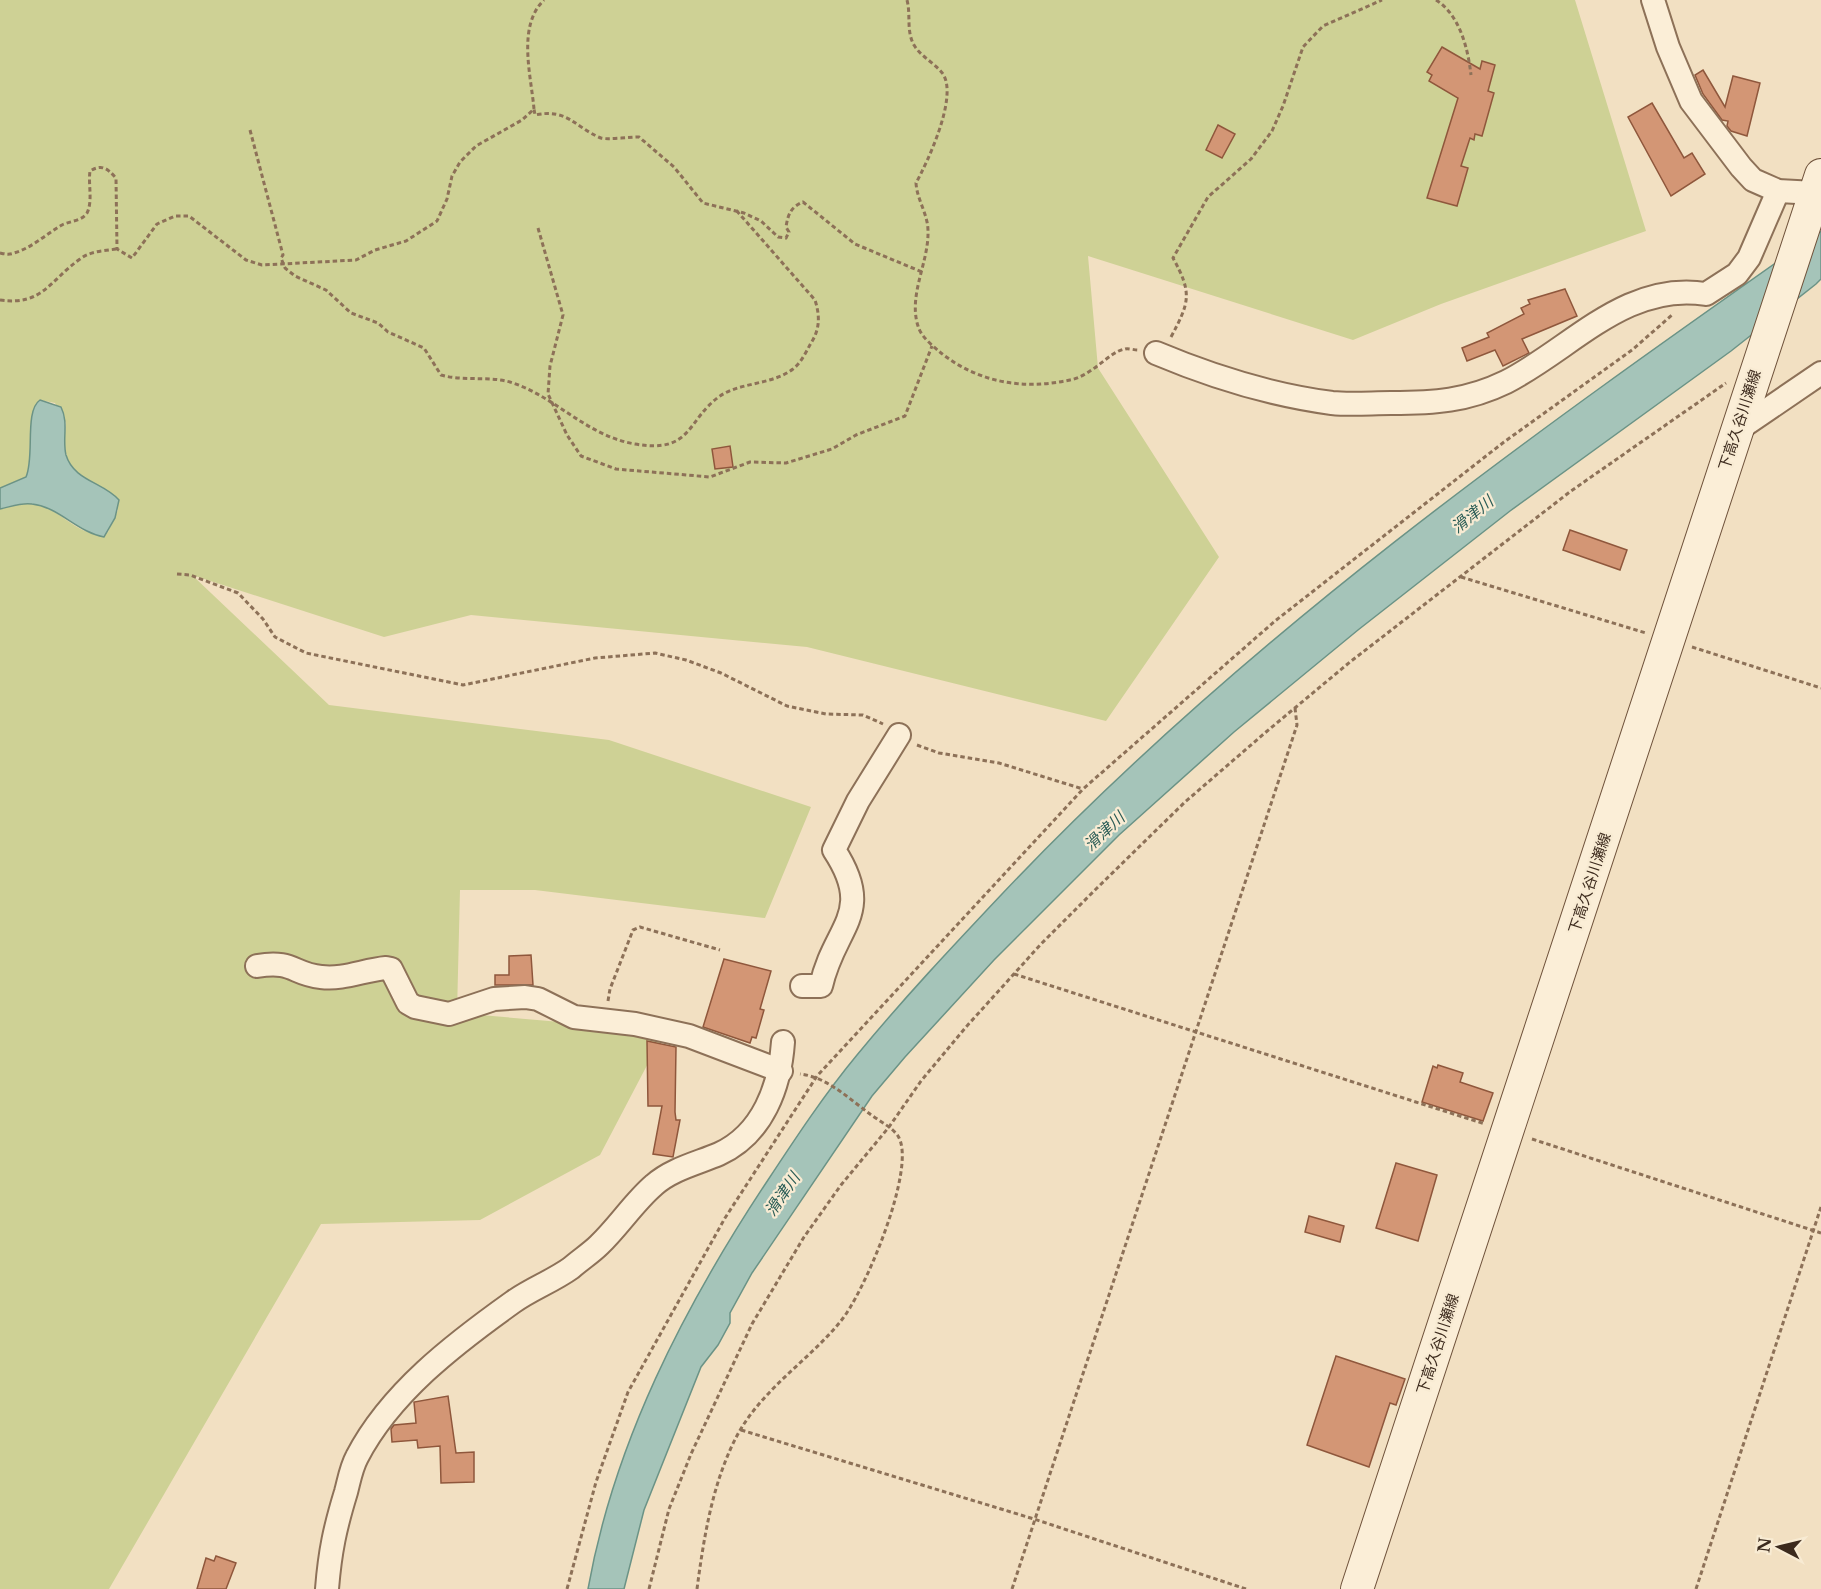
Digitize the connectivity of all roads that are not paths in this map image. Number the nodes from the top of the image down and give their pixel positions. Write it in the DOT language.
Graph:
graph roads {
  1 [pos="1653,0"];
  2 [pos="1778,190"];
  3 [pos="1815,193"];
  4 [pos="1156,353"];
  5 [pos="1821,373"];
  6 [pos="1736,431"];
  7 [pos="899,735"];
  8 [pos="257,966"];
  9 [pos="802,986"];
  10 [pos="783,1042"];
  11 [pos="781,1071"];
  12 [pos="327,1589"];
  13 [pos="1357,1589"];
  1 -- 2 [label="street"];
  2 -- 3 [label="street"];
  2 -- 4 [label="street"];
  3 -- 6 [label="main road, 下高久谷川瀬線"];
  5 -- 6 [label="street"];
  6 -- 13 [label="main road, 下高久谷川瀬線"];
  7 -- 9 [label="street"];
  8 -- 11 [label="street"];
  10 -- 11 [label="street"];
  11 -- 12 [label="street"];
}
